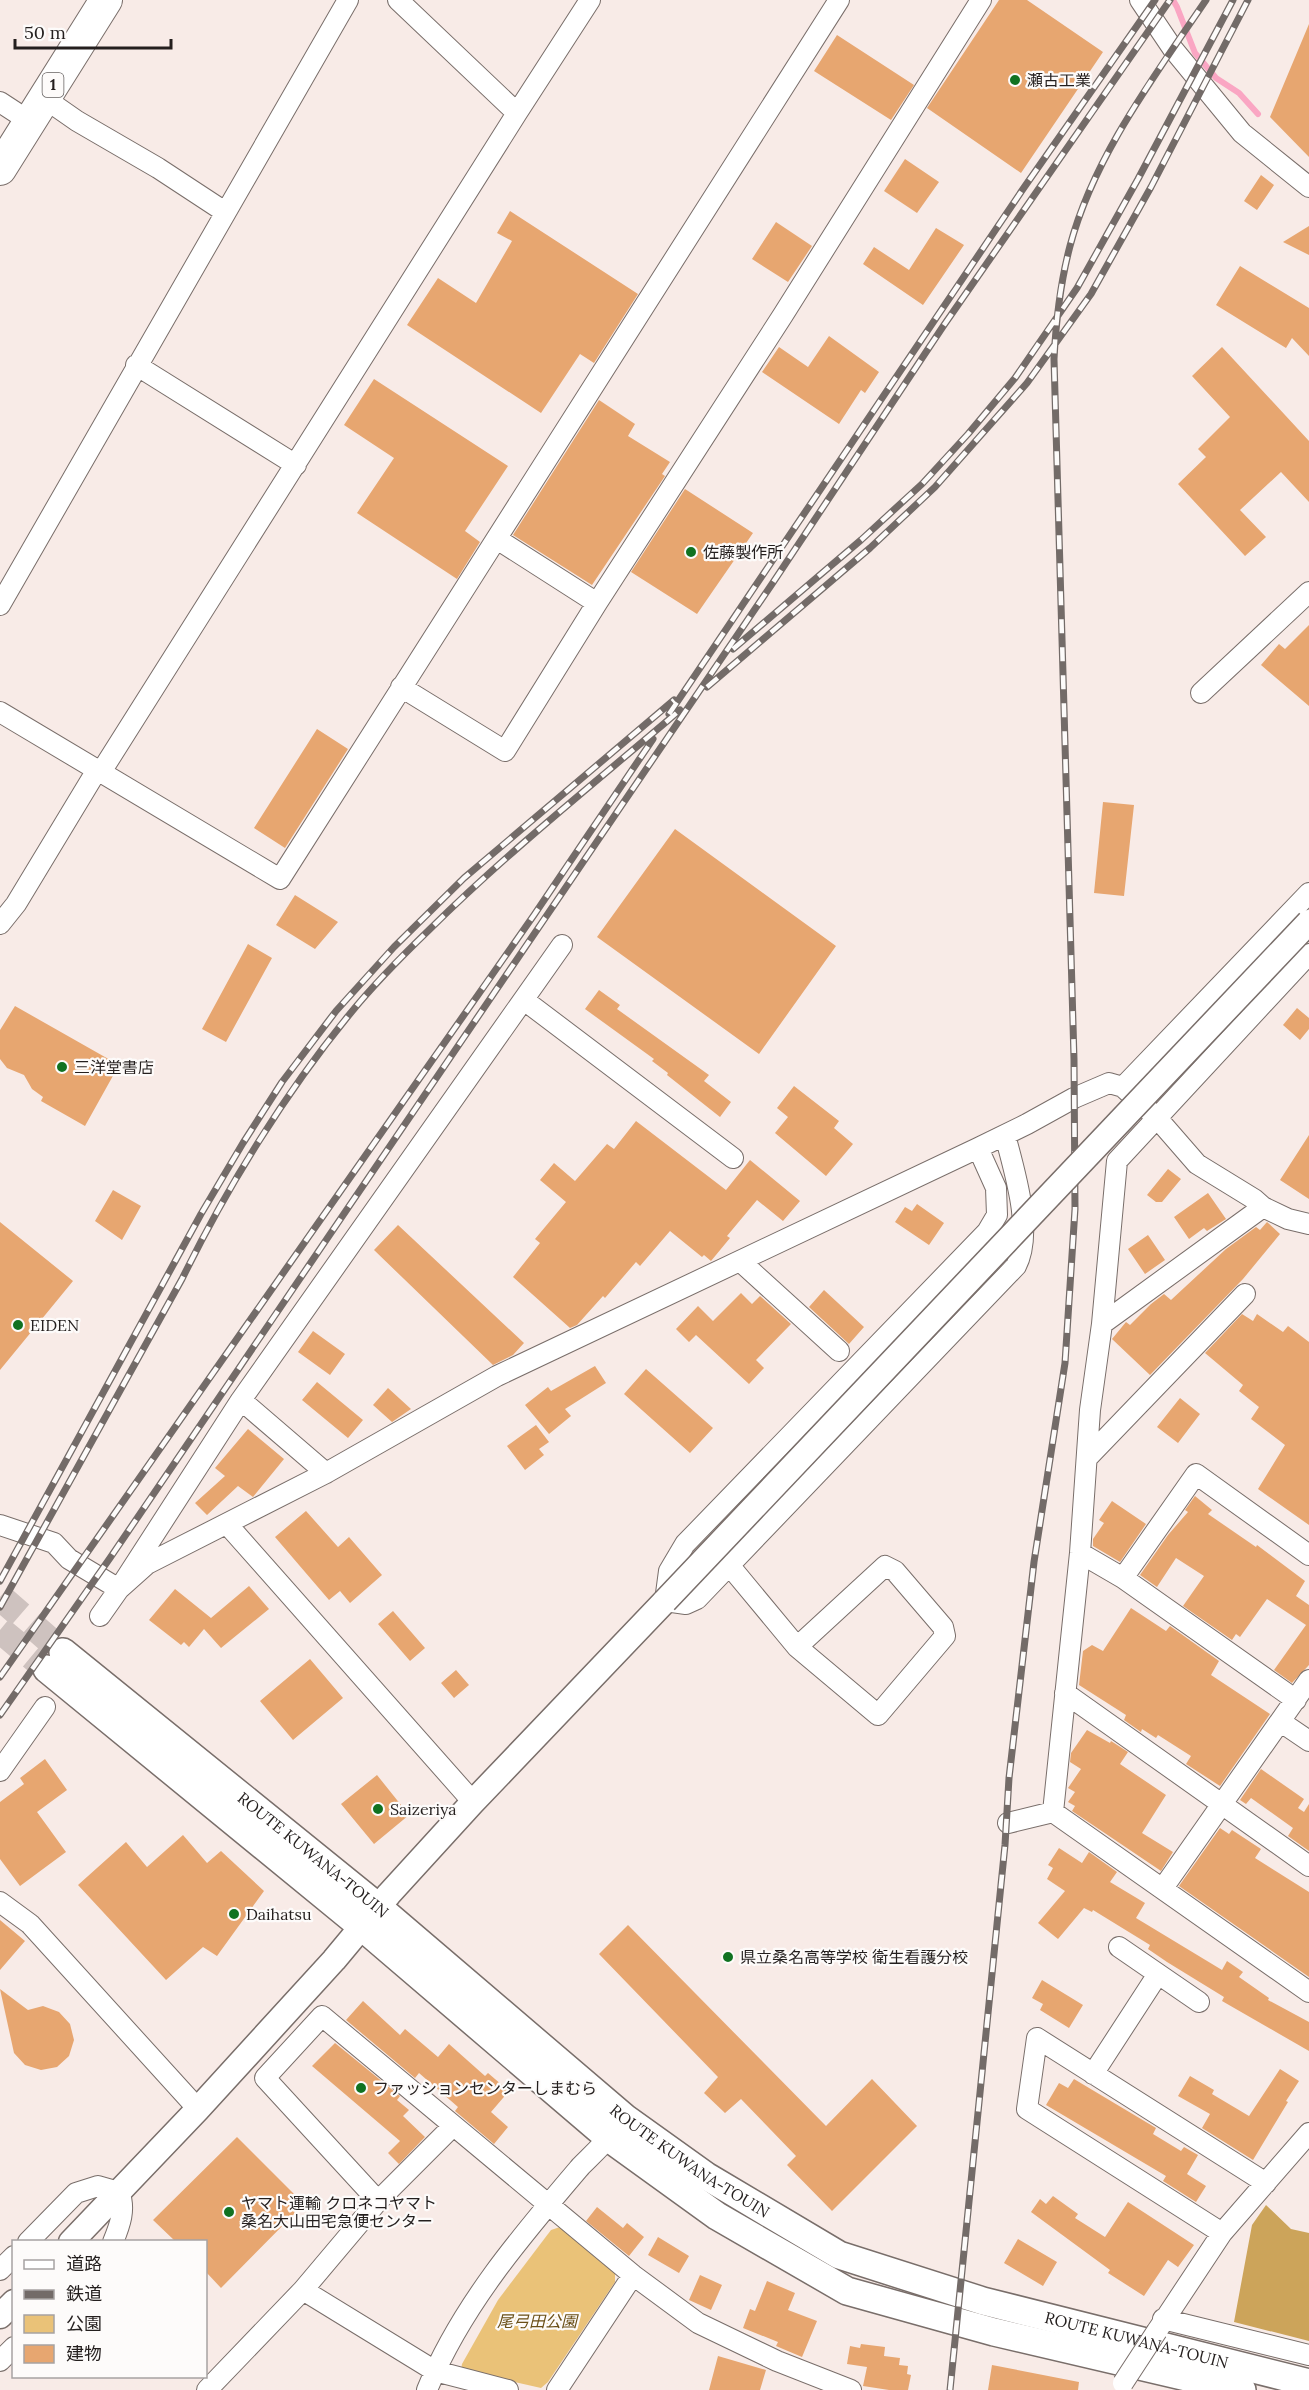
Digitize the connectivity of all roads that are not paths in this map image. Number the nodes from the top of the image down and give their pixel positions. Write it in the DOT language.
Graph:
graph roads {
  1 [pos="106,0"];
  2 [pos="348,0"];
  3 [pos="399,0"];
  4 [pos="590,0"];
  5 [pos="839,0"];
  6 [pos="981,0"];
  7 [pos="1140,0"];
  8 [pos="0,102"];
  9 [pos="37,110"];
  10 [pos="517,113"];
  11 [pos="0,169"];
  12 [pos="1309,187"];
  13 [pos="225,212"];
  14 [pos="136,365"];
  15 [pos="296,465"];
  16 [pos="497,539"];
  17 [pos="1309,592"];
  18 [pos="597,603"];
  19 [pos="0,605"];
  20 [pos="401,687"];
  21 [pos="1202,693"];
  22 [pos="0,712"];
  23 [pos="99,771"];
  24 [pos="1309,893"];
  25 [pos="1309,922"];
  26 [pos="0,924"];
  27 [pos="562,945"];
  28 [pos="1309,954"];
  29 [pos="524,1000"];
  30 [pos="1123,1087"];
  31 [pos="1157,1118"];
  32 [pos="1005,1136"];
  33 [pos="978,1148"];
  34 [pos="733,1158"];
  35 [pos="1263,1207"];
  36 [pos="1309,1224"];
  37 [pos="740,1261"];
  38 [pos="1245,1294"];
  39 [pos="1102,1324"];
  40 [pos="839,1351"];
  41 [pos="241,1400"];
  42 [pos="1088,1457"];
  43 [pos="326,1473"];
  44 [pos="227,1524"];
  45 [pos="0,1525"];
  46 [pos="1080,1553"];
  47 [pos="1309,1555"];
  48 [pos="729,1565"];
  49 [pos="1123,1578"];
  50 [pos="119,1589"];
  51 [pos="665,1601"];
  52 [pos="99,1616"];
  53 [pos="797,1647"];
  54 [pos="55,1661"];
  55 [pos="1309,1680"];
  56 [pos="1065,1693"];
  57 [pos="1296,1700"];
  58 [pos="45,1707"];
  59 [pos="1281,1722"];
  60 [pos="1309,1741"];
  61 [pos="0,1771"];
  62 [pos="473,1802"];
  63 [pos="1223,1804"];
  64 [pos="1053,1812"];
  65 [pos="1008,1823"];
  66 [pos="1309,1866"];
  67 [pos="1163,1888"];
  68 [pos="0,1902"];
  69 [pos="370,1917"];
  70 [pos="1119,1947"];
  71 [pos="1158,1974"];
  72 [pos="1309,1992"];
  73 [pos="1199,2001"];
  74 [pos="1093,2074"];
  75 [pos="198,2109"];
  76 [pos="453,2126"];
  77 [pos="617,2128"];
  78 [pos="1309,2133"];
  79 [pos="1266,2183"];
  80 [pos="119,2192"];
  81 [pos="378,2201"];
  82 [pos="549,2205"];
  83 [pos="1222,2233"];
  84 [pos="29,2240"];
  85 [pos="72,2240"];
  86 [pos="113,2240"];
  87 [pos="12,2258"];
  88 [pos="0,2270"];
  89 [pos="633,2275"];
  90 [pos="303,2290"];
  91 [pos="12,2304"];
  92 [pos="0,2316"];
  93 [pos="1160,2325"];
  94 [pos="12,2349"];
  95 [pos="1309,2355"];
  96 [pos="0,2361"];
  97 [pos="435,2371"];
  98 [pos="1309,2383"];
  99 [pos="1122,2386"];
  100 [pos="207,2390"];
  101 [pos="427,2390"];
  102 [pos="508,2390"];
  103 [pos="557,2390"];
  104 [pos="851,2390"];
  105 [pos="1242,2390"];
  1 -- 9 [label="highway, 1"];
  2 -- 13 [label="street"];
  3 -- 10 [label="street"];
  4 -- 10 [label="street"];
  5 -- 16 [label="street"];
  6 -- 18 [label="street"];
  7 -- 12 [label="street"];
  8 -- 9 [label="street"];
  9 -- 11 [label="highway, 1"];
  9 -- 13 [label="street"];
  10 -- 15 [label="street"];
  13 -- 14 [label="street"];
  14 -- 15 [label="street"];
  14 -- 19 [label="street"];
  15 -- 23 [label="street"];
  16 -- 18 [label="street"];
  16 -- 20 [label="street"];
  17 -- 21 [label="street"];
  18 -- 20 [label="street"];
  20 -- 23 [label="street"];
  22 -- 23 [label="street"];
  23 -- 26 [label="street"];
  24 -- 30 [label="street"];
  25 -- 51 [label="street, bridge"];
  27 -- 29 [label="street"];
  28 -- 31 [label="street"];
  29 -- 34 [label="street"];
  29 -- 41 [label="street"];
  30 -- 31 [label="street"];
  30 -- 32 [label="street"];
  31 -- 35 [label="street"];
  31 -- 39 [label="street"];
  32 -- 33 [label="street"];
  32 -- 48 [label="street"];
  33 -- 37 [label="street"];
  33 -- 51 [label="street"];
  35 -- 36 [label="street"];
  35 -- 39 [label="street"];
  37 -- 40 [label="street"];
  37 -- 43 [label="street"];
  38 -- 42 [label="street"];
  39 -- 42 [label="street"];
  41 -- 43 [label="street"];
  41 -- 50 [label="street"];
  42 -- 46 [label="street"];
  43 -- 44 [label="street"];
  44 -- 50 [label="street"];
  44 -- 62 [label="street"];
  45 -- 50 [label="street"];
  46 -- 49 [label="street"];
  46 -- 56 [label="street"];
  47 -- 49 [label="street"];
  48 -- 51 [label="street"];
  48 -- 53 [label="street"];
  49 -- 57 [label="street"];
  50 -- 52 [label="street"];
  51 -- 62 [label="street"];
  53 -- 53 [label="street"];
  54 -- 69 [label="main road, ROUTE KUWANA-TOUIN"];
  55 -- 57 [label="street"];
  56 -- 63 [label="street"];
  56 -- 64 [label="street"];
  57 -- 59 [label="street"];
  58 -- 61 [label="street"];
  59 -- 60 [label="street"];
  59 -- 63 [label="street"];
  62 -- 69 [label="street"];
  63 -- 66 [label="street"];
  63 -- 67 [label="street"];
  64 -- 65 [label="street"];
  64 -- 67 [label="street"];
  67 -- 72 [label="street"];
  68 -- 75 [label="street"];
  69 -- 75 [label="street"];
  69 -- 77 [label="main road, ROUTE KUWANA-TOUIN"];
  70 -- 71 [label="street"];
  71 -- 73 [label="street"];
  71 -- 74 [label="street"];
  74 -- 79 [label="street"];
  74 -- 83 [label="street"];
  75 -- 80 [label="street"];
  76 -- 81 [label="street"];
  76 -- 81 [label="street"];
  76 -- 82 [label="street"];
  77 -- 82 [label="street"];
  77 -- 98 [label="main road, ROUTE KUWANA-TOUIN"];
  77 -- 105 [label="main road, ROUTE KUWANA-TOUIN"];
  78 -- 79 [label="street"];
  79 -- 83 [label="street"];
  80 -- 84 [label="street"];
  80 -- 85 [label="street"];
  80 -- 86 [label="street"];
  81 -- 90 [label="street"];
  82 -- 89 [label="street"];
  82 -- 97 [label="street"];
  83 -- 93 [label="street"];
  87 -- 88 [label="street"];
  89 -- 103 [label="street"];
  89 -- 104 [label="street"];
  90 -- 97 [label="street"];
  90 -- 100 [label="street"];
  91 -- 92 [label="street"];
  93 -- 95 [label="street"];
  93 -- 99 [label="street, bridge"];
  94 -- 96 [label="street"];
  97 -- 101 [label="street"];
  97 -- 102 [label="street"];
}
